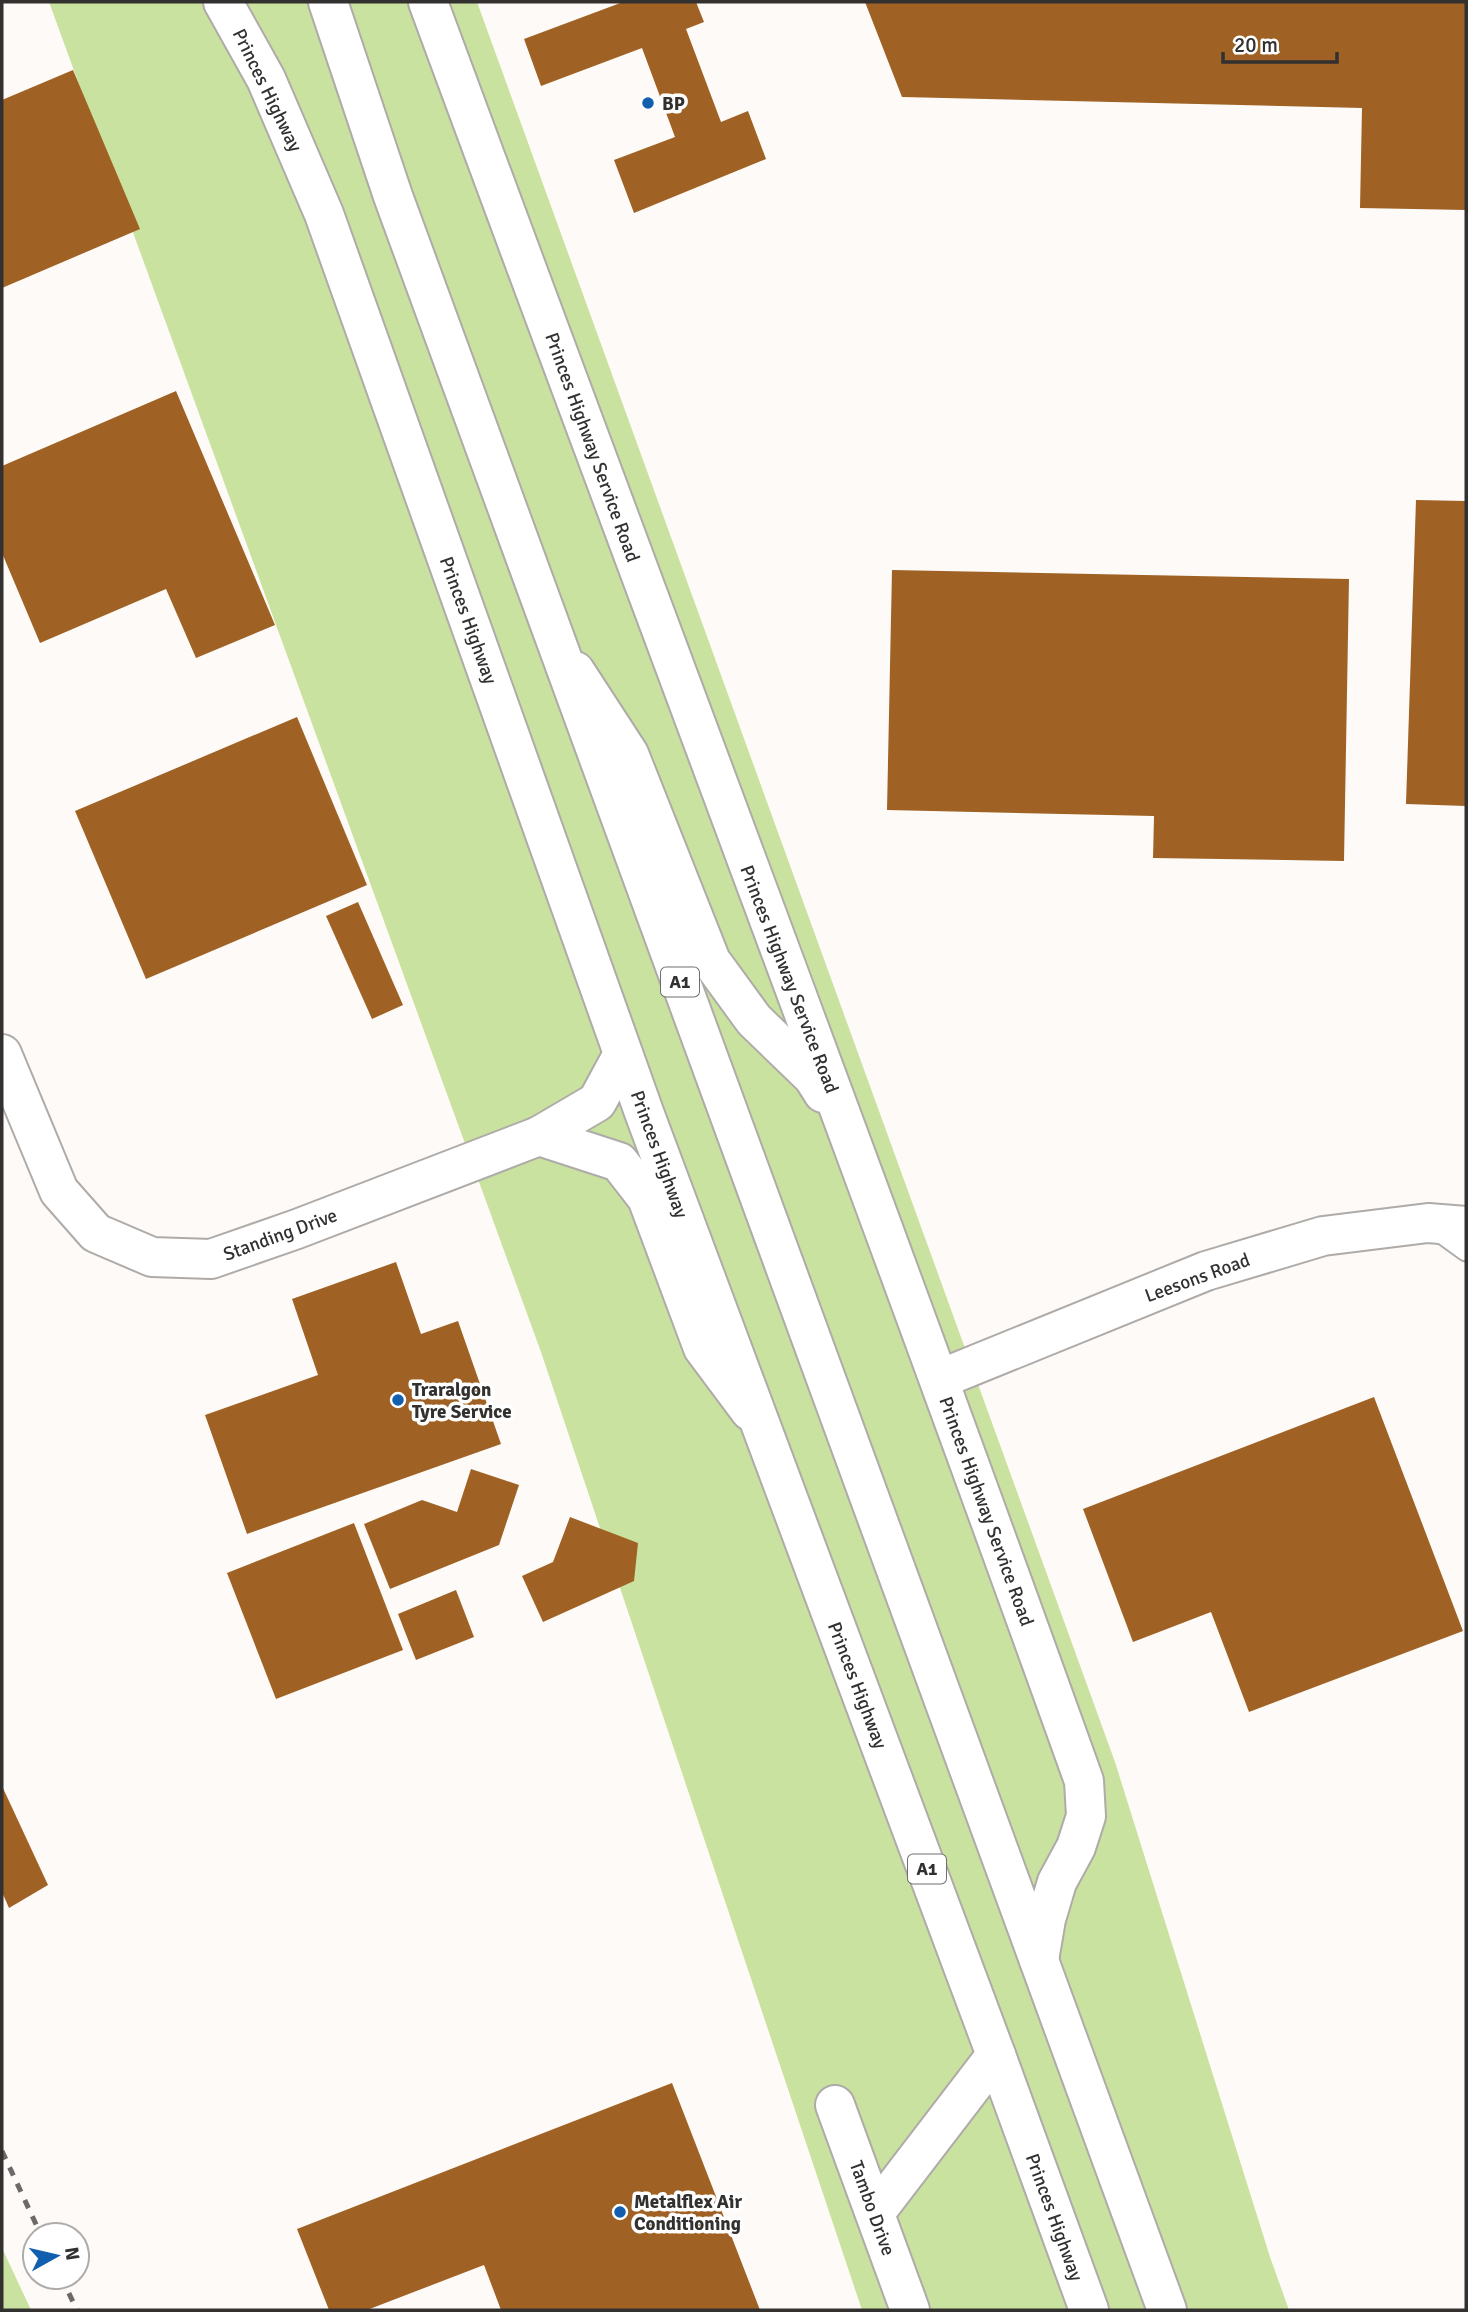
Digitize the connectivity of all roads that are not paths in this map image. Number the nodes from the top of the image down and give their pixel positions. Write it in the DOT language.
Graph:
graph roads {
  1 [pos="223,2"];
  2 [pos="328,2"];
  3 [pos="428,2"];
  4 [pos="556,643"];
  5 [pos="2,1054"];
  6 [pos="623,1054"];
  7 [pos="848,1133"];
  8 [pos="539,1136"];
  9 [pos="1428,1223"];
  10 [pos="1466,1226"];
  11 [pos="1466,1251"];
  12 [pos="940,1379"];
  13 [pos="761,1427"];
  14 [pos="1039,1960"];
  15 [pos="996,2055"];
  16 [pos="835,2105"];
  17 [pos="875,2213"];
  18 [pos="910,2310"];
  19 [pos="1089,2310"];
  20 [pos="1167,2310"];
  1 -- 6 [label="main road, Princes Highway / A1"];
  2 -- 4 [label="main road, A1"];
  3 -- 7 [label="main road, Princes Highway Service Road"];
  4 -- 7 [label="main road"];
  4 -- 14 [label="main road, A1"];
  5 -- 8 [label="main road, Standing Drive"];
  6 -- 8 [label="main road, Standing Drive"];
  6 -- 13 [label="main road, Princes Highway / A1"];
  7 -- 12 [label="main road, Princes Highway Service Road"];
  8 -- 13 [label="main road"];
  9 -- 10 [label="main road, Leesons Road"];
  9 -- 11 [label="lane"];
  9 -- 12 [label="main road, Leesons Road"];
  12 -- 14 [label="main road, Princes Highway Service Road"];
  13 -- 15 [label="main road, Princes Highway / A1"];
  14 -- 20 [label="main road, A1"];
  15 -- 17 [label="main road"];
  15 -- 19 [label="main road, Princes Highway / A1"];
  16 -- 17 [label="main road, Tambo Drive"];
  17 -- 18 [label="main road, Tambo Drive"];
}
